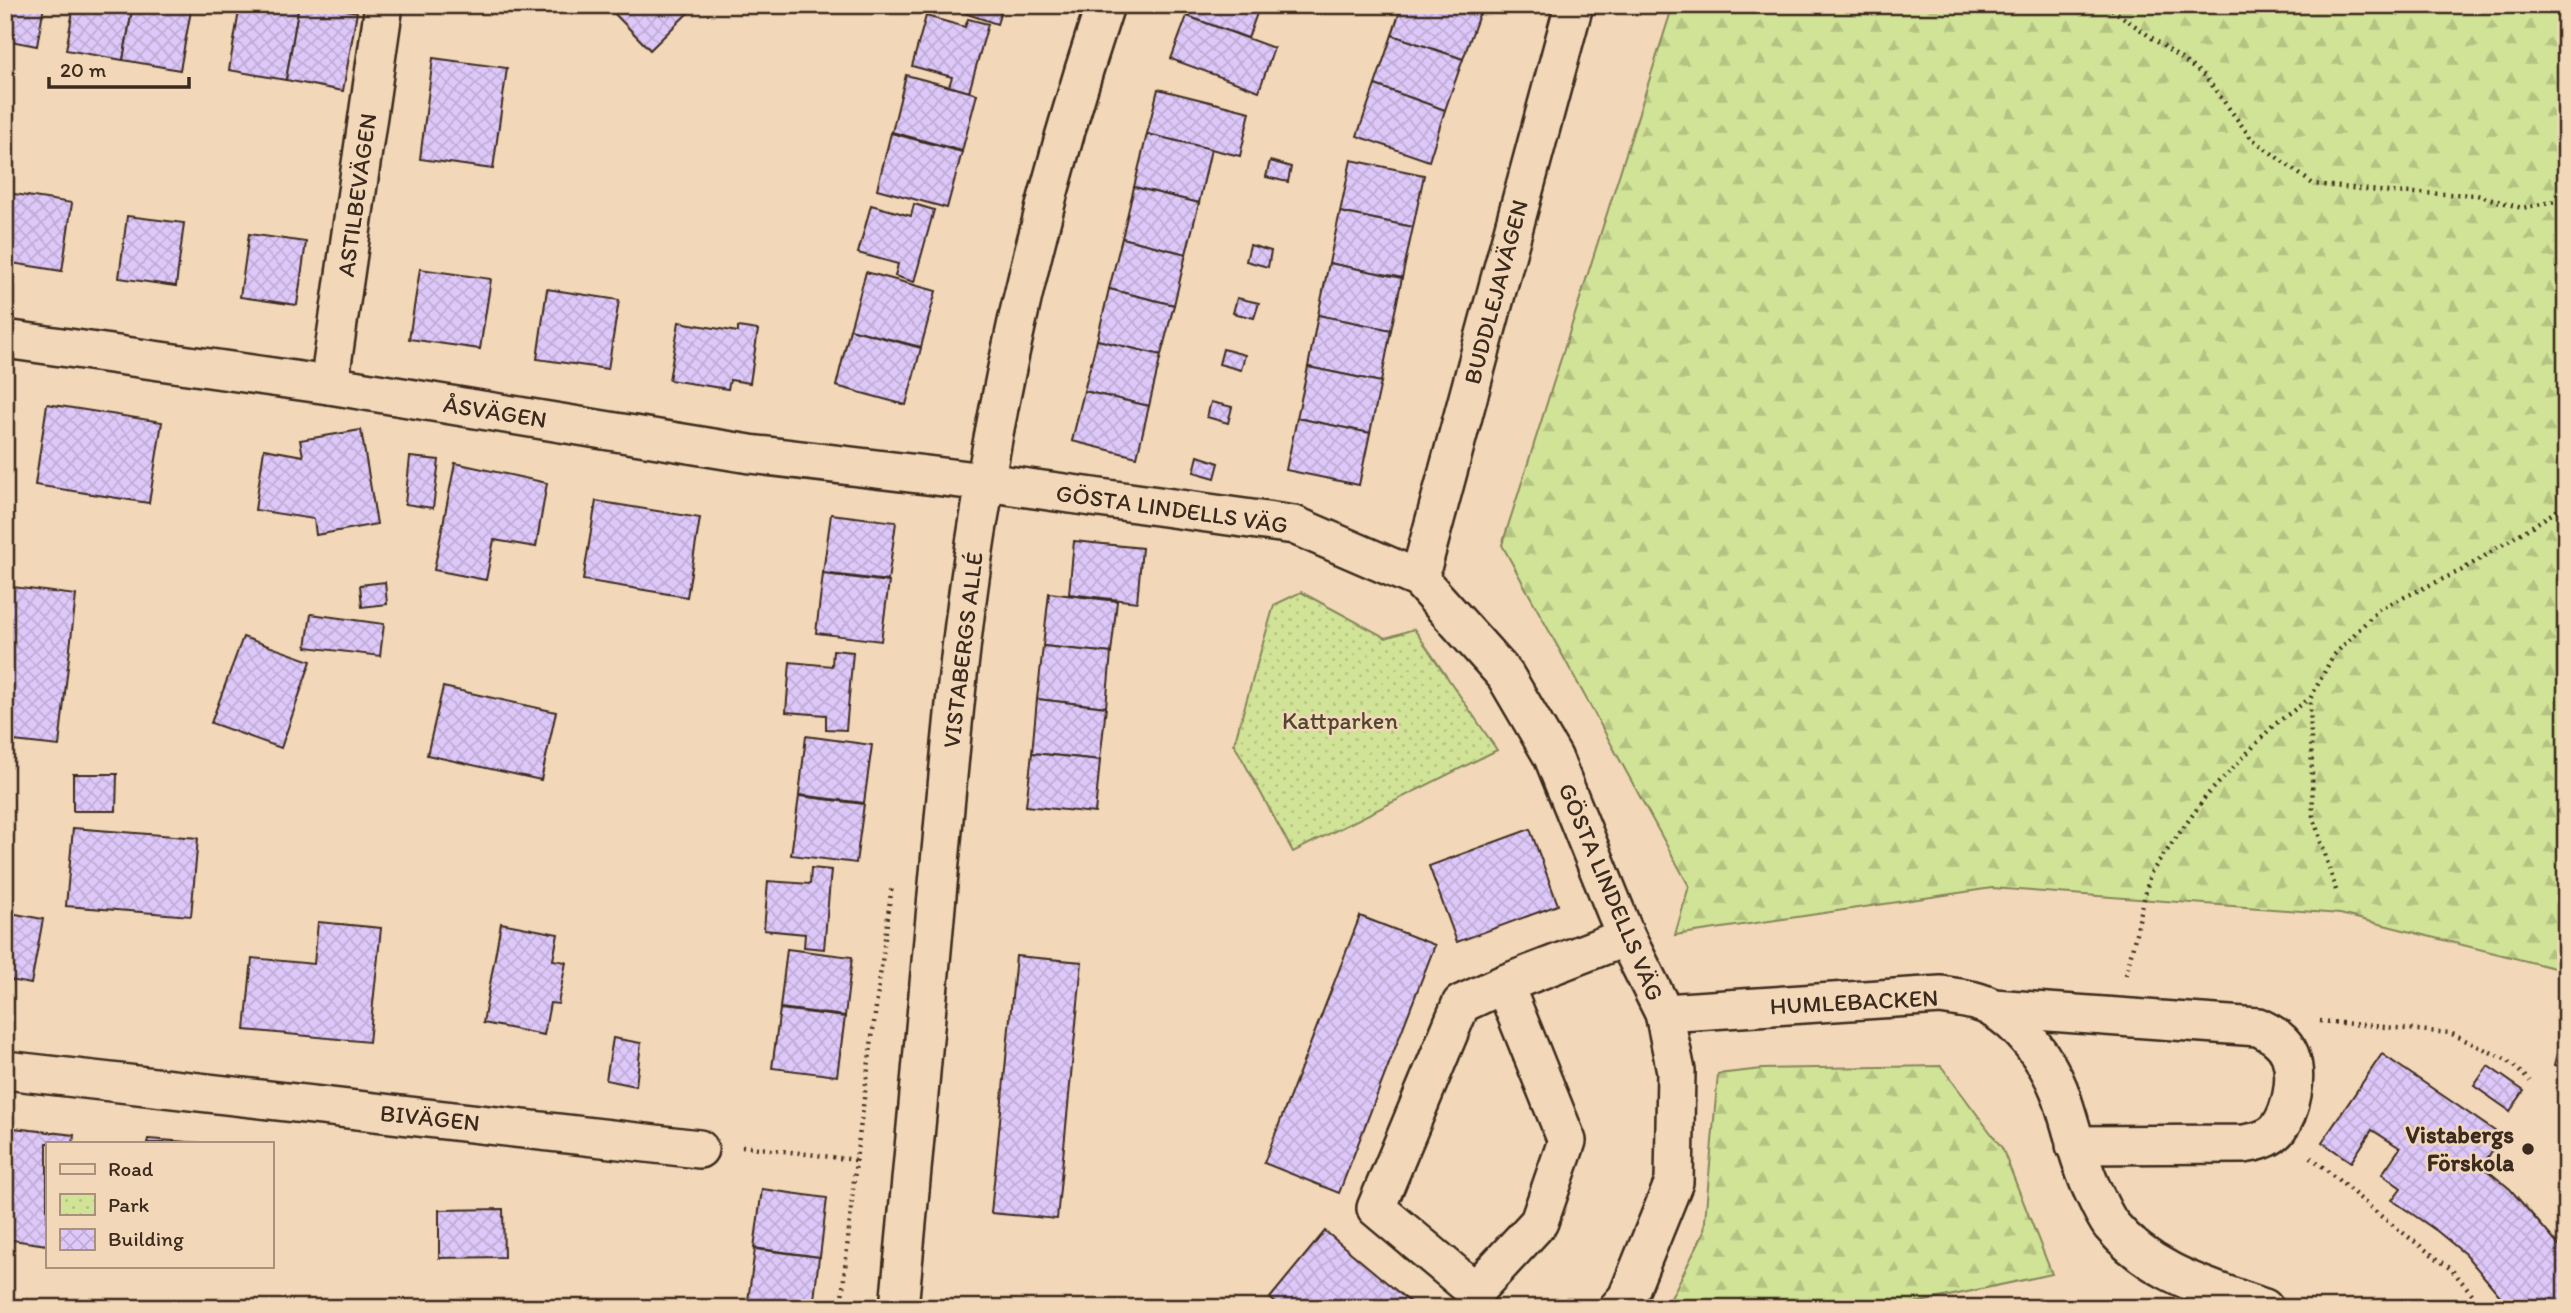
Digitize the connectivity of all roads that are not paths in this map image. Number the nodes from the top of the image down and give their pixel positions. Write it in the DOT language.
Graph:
graph roads {
  1 [pos="384,5"];
  2 [pos="1105,5"];
  3 [pos="1574,5"];
  4 [pos="5,339"];
  5 [pos="329,385"];
  6 [pos="985,482"];
  7 [pos="1419,579"];
  8 [pos="1626,937"];
  9 [pos="1504,984"];
  10 [pos="1993,1008"];
  11 [pos="1664,1013"];
  12 [pos="5,1070"];
  13 [pos="2075,1144"];
  14 [pos="699,1149"];
  15 [pos="900,1308"];
  16 [pos="1618,1308"];
  17 [pos="2264,1308"];
  1 -- 5 [label="street, ASTILBEVÄGEN"];
  2 -- 6 [label="street, VISTABERGS ALLÉ"];
  3 -- 7 [label="street, BUDDLEJAVÄGEN"];
  4 -- 5 [label="street, ÅSVÄGEN"];
  5 -- 6 [label="street, ÅSVÄGEN"];
  6 -- 7 [label="street, GÖSTA LINDELLS VÄG"];
  6 -- 15 [label="street, VISTABERGS ALLÉ"];
  7 -- 8 [label="street, GÖSTA LINDELLS VÄG"];
  8 -- 9 [label="street"];
  8 -- 11 [label="street, GÖSTA LINDELLS VÄG"];
  9 -- 9 [label="street"];
  10 -- 11 [label="street, HUMLEBACKEN"];
  10 -- 13 [label="street, HUMLEBACKEN"];
  10 -- 13 [label="street"];
  11 -- 16 [label="street, GÖSTA LINDELLS VÄG"];
  12 -- 14 [label="street, BIVÄGEN"];
  13 -- 17 [label="street, HUMLEBACKEN"];
}
